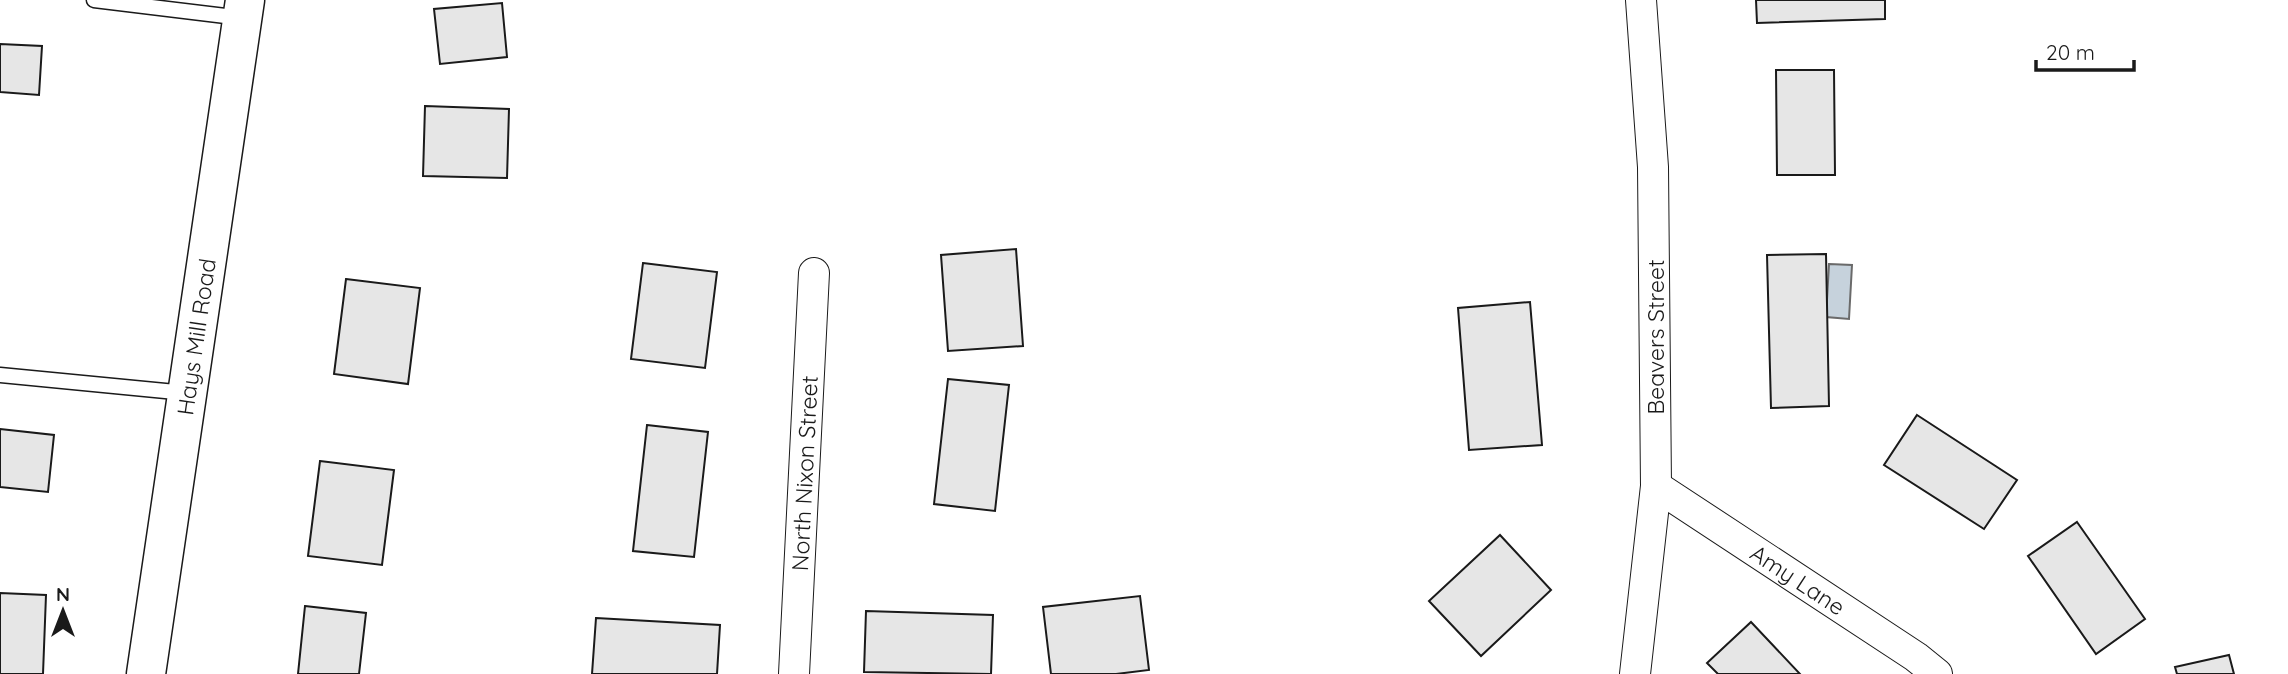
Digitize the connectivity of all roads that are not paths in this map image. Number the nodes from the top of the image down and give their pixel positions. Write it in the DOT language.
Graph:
graph roads {
  1 [pos="94,0"];
  2 [pos="1641,0"];
  3 [pos="124,2"];
  4 [pos="244,9"];
  5 [pos="814,273"];
  6 [pos="0,375"];
  7 [pos="187,393"];
  8 [pos="1656,486"];
  9 [pos="146,674"];
  10 [pos="794,674"];
  11 [pos="1635,674"];
  12 [pos="1937,674"];
  1 -- 3 [label="lane"];
  2 -- 8 [label="street, Beavers Street"];
  3 -- 4 [label="lane"];
  4 -- 7 [label="street, Hays Mill Road"];
  5 -- 10 [label="street, North Nixon Street"];
  6 -- 7 [label="lane"];
  7 -- 9 [label="street, Hays Mill Road"];
  8 -- 11 [label="street, Beavers Street"];
  8 -- 12 [label="street, Amy Lane"];
}
